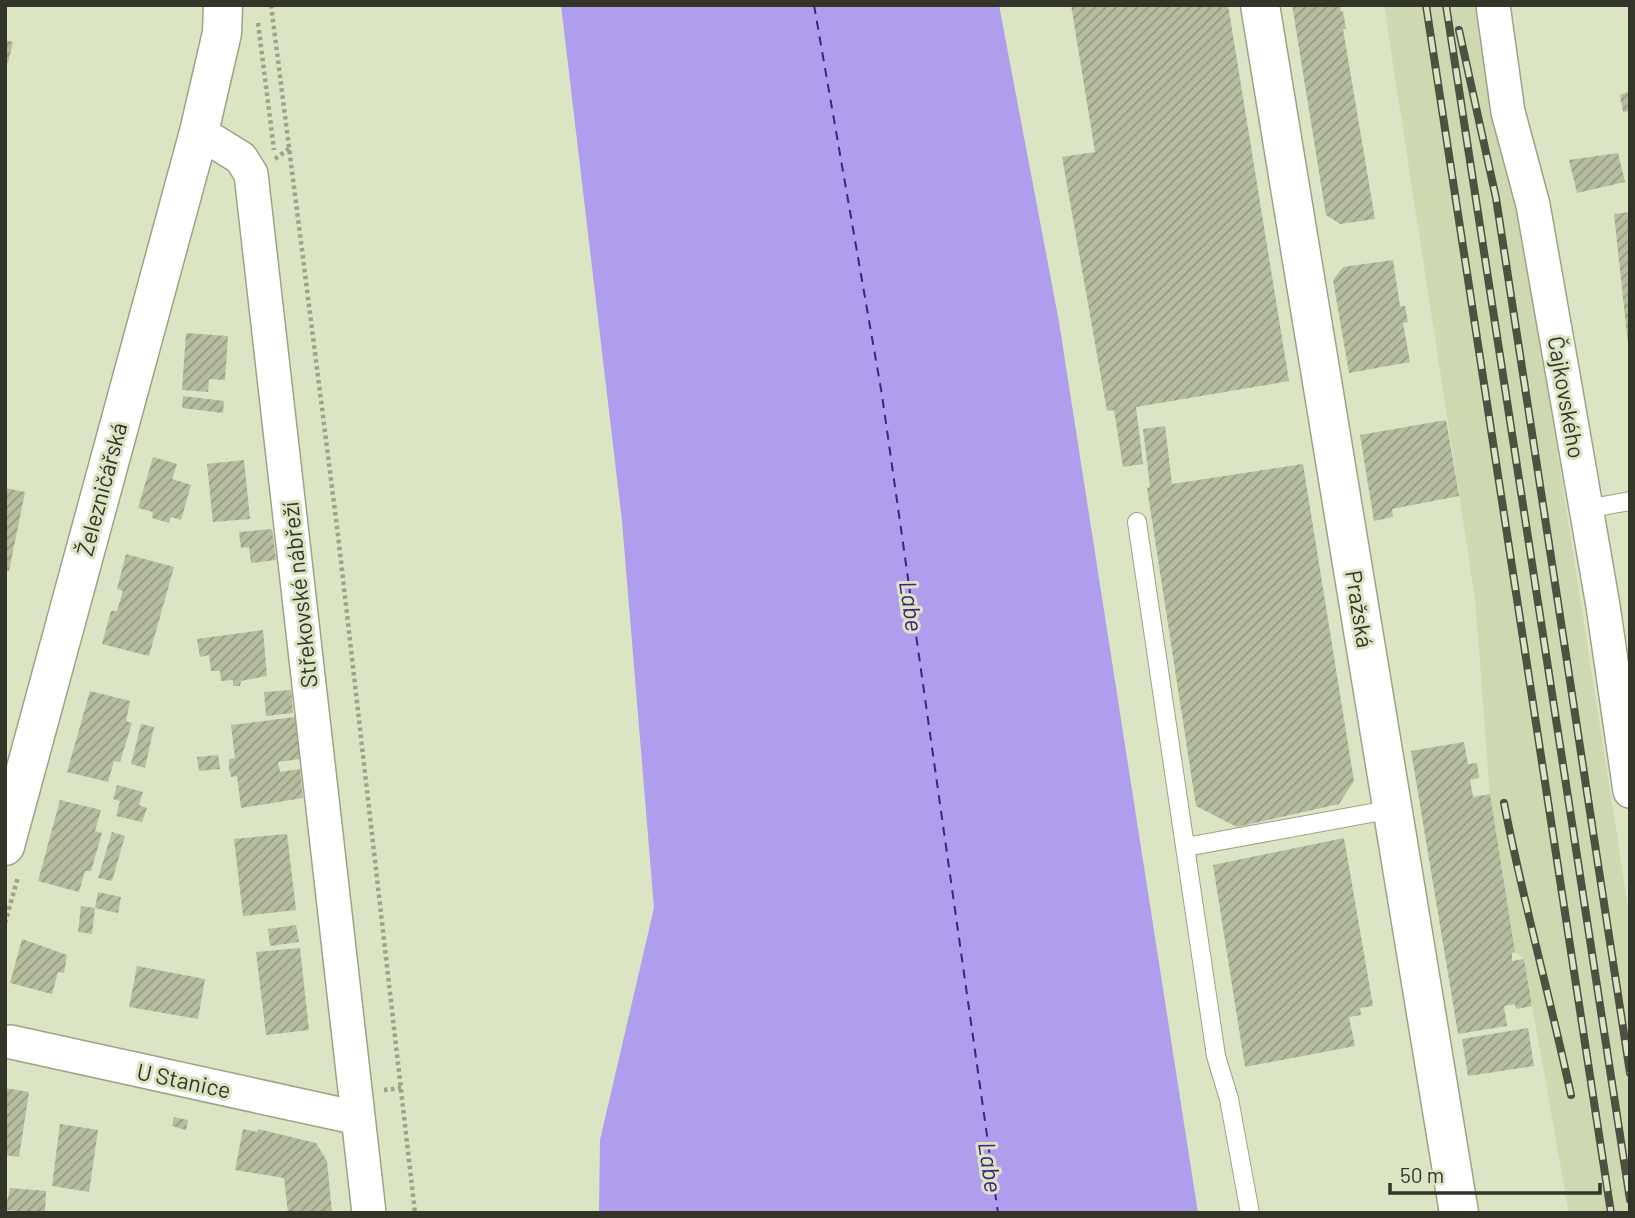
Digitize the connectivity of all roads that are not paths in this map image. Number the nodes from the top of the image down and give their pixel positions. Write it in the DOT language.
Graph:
graph roads {
  1 [pos="223,5"];
  2 [pos="1260,5"];
  3 [pos="1493,5"];
  4 [pos="199,132"];
  5 [pos="1630,502"];
  6 [pos="1586,509"];
  7 [pos="1137,522"];
  8 [pos="1630,791"];
  9 [pos="1393,809"];
  10 [pos="5,846"];
  11 [pos="1186,847"];
  12 [pos="11,1042"];
  13 [pos="357,1114"];
  14 [pos="369,1213"];
  15 [pos="1250,1213"];
  16 [pos="1459,1213"];
  1 -- 4 [label="main road"];
  2 -- 9 [label="main road, Pražská"];
  3 -- 6 [label="street, Čajkovského"];
  4 -- 10 [label="main road, Železničářská"];
  4 -- 13 [label="street, Střekovské nábřeží"];
  5 -- 6 [label="lane"];
  6 -- 8 [label="street, Čajkovského"];
  7 -- 11 [label="lane"];
  9 -- 11 [label="lane"];
  9 -- 16 [label="main road, Pražská"];
  11 -- 15 [label="lane"];
  12 -- 13 [label="street, U Stanice"];
  13 -- 14 [label="street, Střekovské nábřeží"];
}
